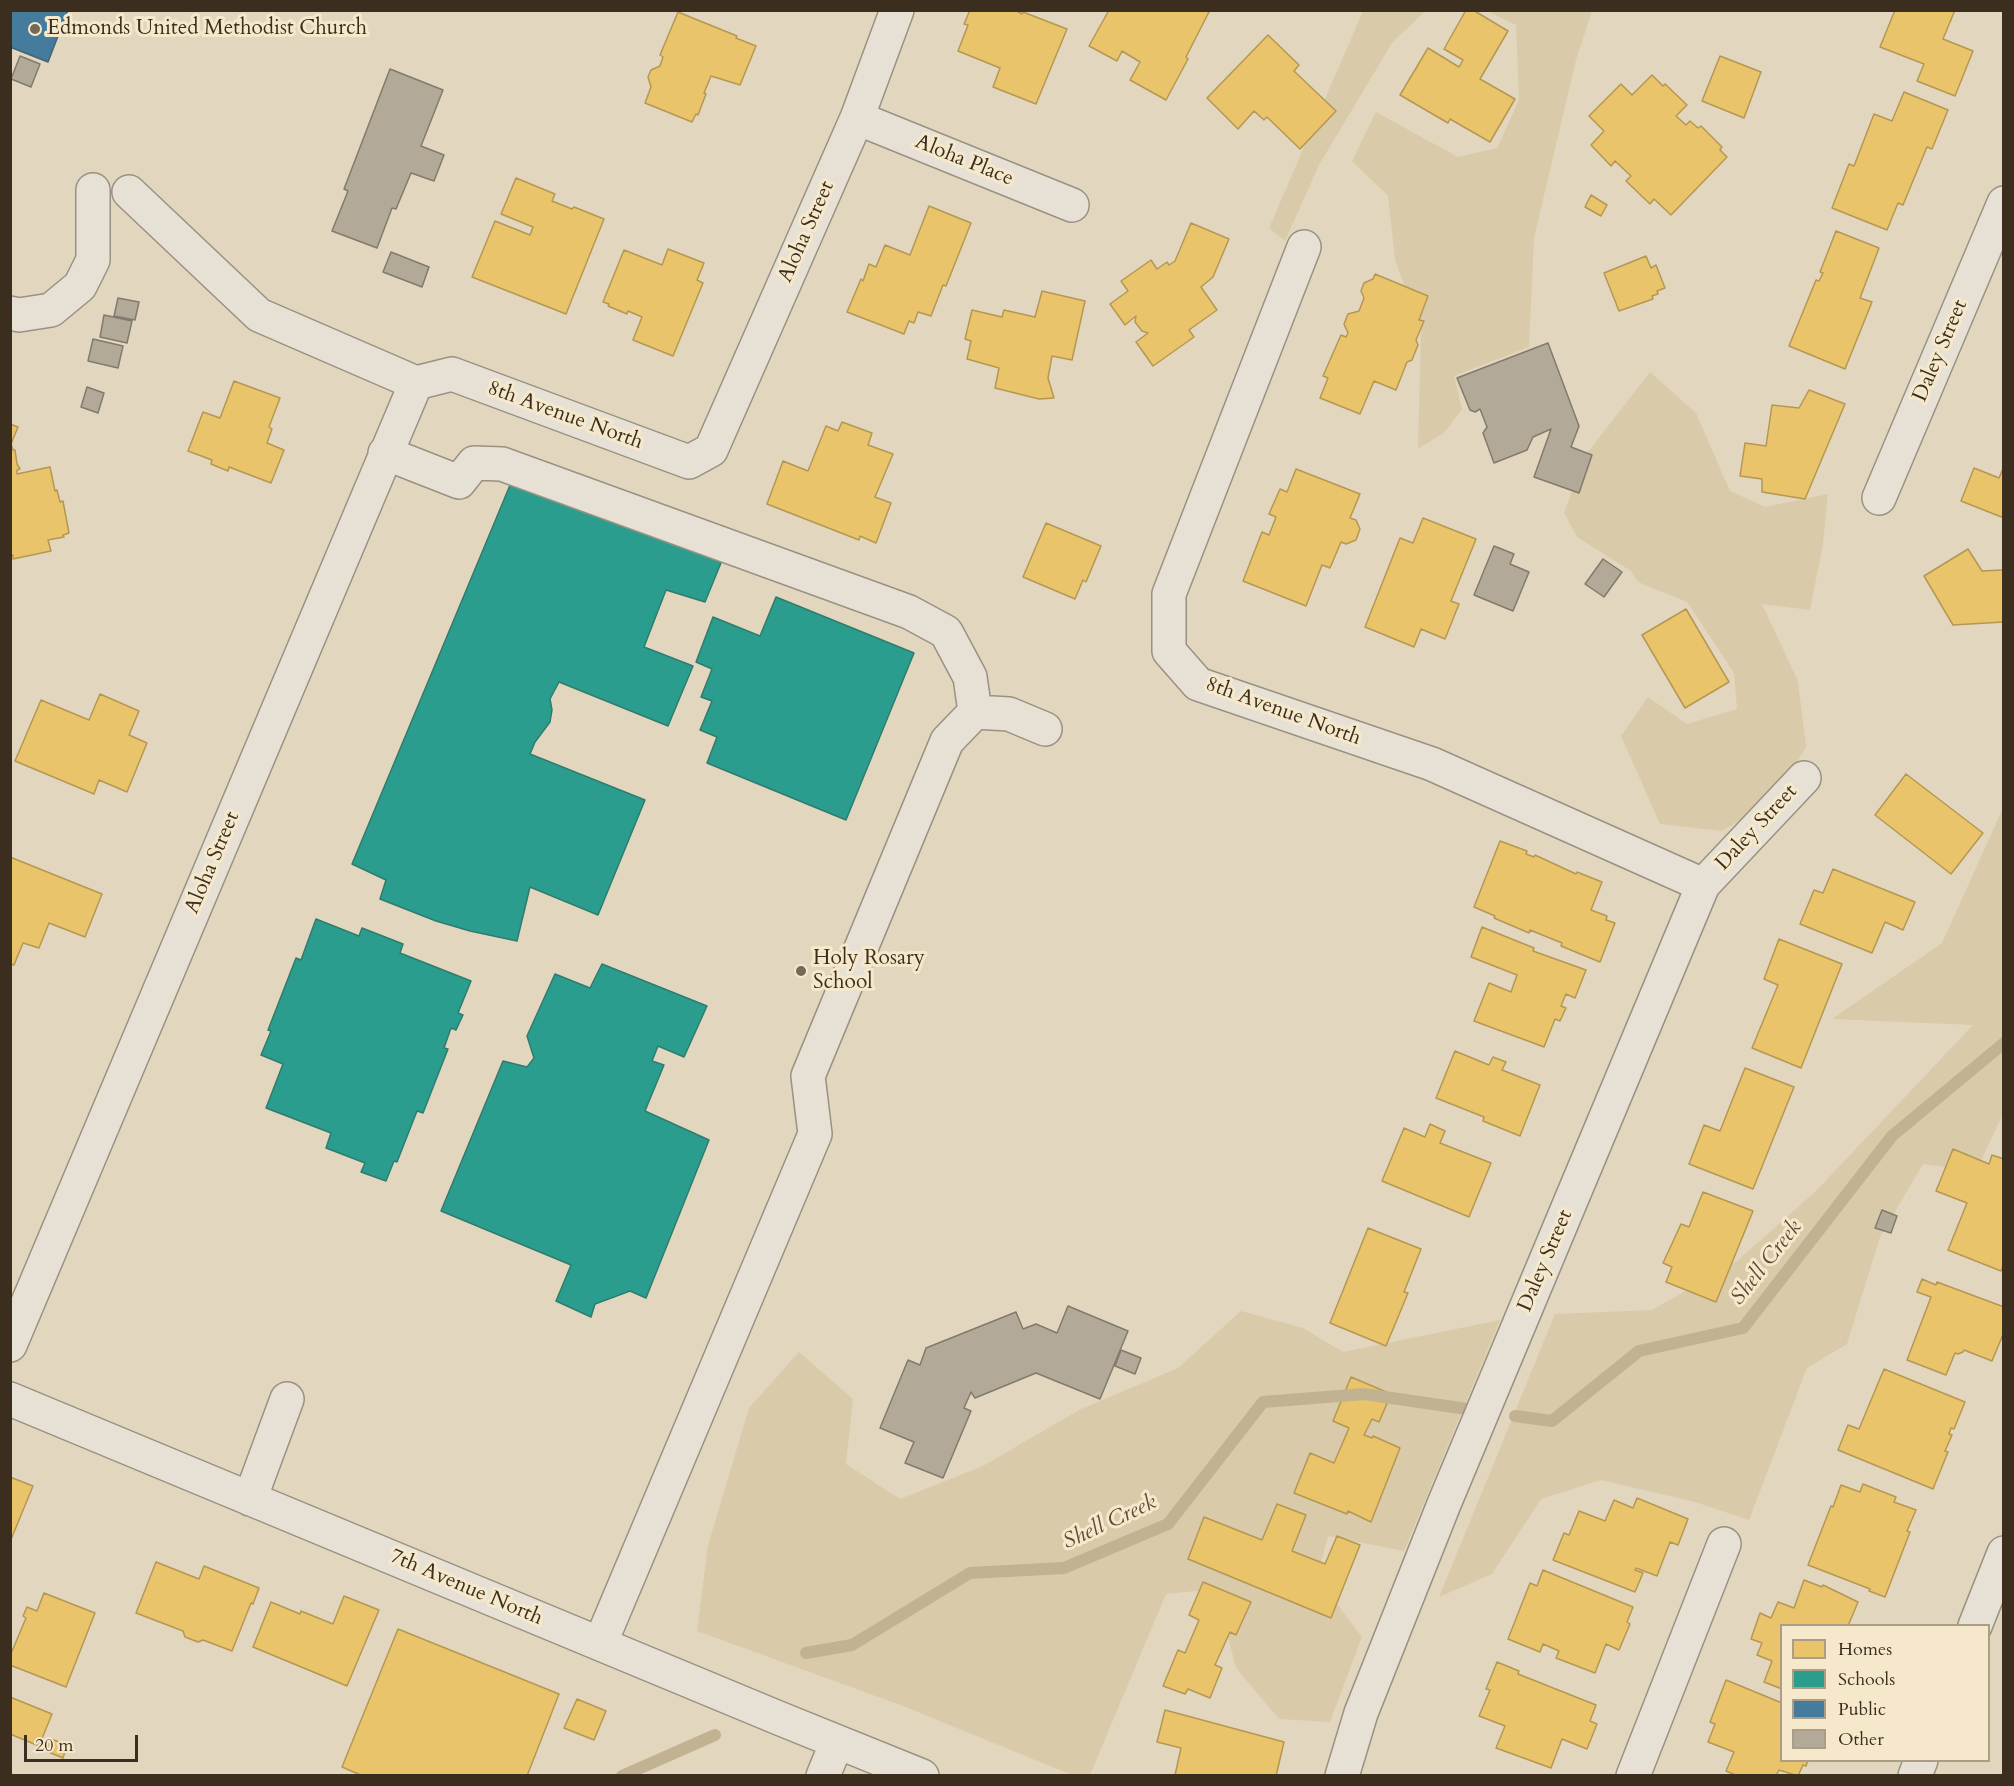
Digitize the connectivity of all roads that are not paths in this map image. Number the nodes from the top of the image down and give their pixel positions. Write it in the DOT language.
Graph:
graph roads {
  1 [pos="897,10"];
  2 [pos="857,118"];
  3 [pos="93,190"];
  4 [pos="129,192"];
  5 [pos="2004,203"];
  6 [pos="1072,205"];
  7 [pos="1304,248"];
  8 [pos="10,314"];
  9 [pos="416,383"];
  10 [pos="711,450"];
  11 [pos="385,453"];
  12 [pos="1879,498"];
  13 [pos="975,712"];
  14 [pos="1045,729"];
  15 [pos="1804,778"];
  16 [pos="1703,885"];
  17 [pos="10,1345"];
  18 [pos="10,1399"];
  19 [pos="287,1399"];
  20 [pos="250,1499"];
  21 [pos="1724,1544"];
  22 [pos="2004,1553"];
  23 [pos="1976,1624"];
  24 [pos="600,1644"];
  25 [pos="837,1742"];
  26 [pos="1921,1762"];
  27 [pos="823,1776"];
  28 [pos="922,1776"];
  29 [pos="1342,1776"];
  30 [pos="1633,1776"];
  31 [pos="1915,1776"];
  1 -- 2 [label="street, Aloha Street"];
  2 -- 6 [label="street, Aloha Place"];
  2 -- 10 [label="street, Aloha Street"];
  3 -- 8 [label="street"];
  4 -- 9 [label="street"];
  5 -- 12 [label="street, Daley Street"];
  7 -- 16 [label="street, 8th Avenue North"];
  9 -- 10 [label="street, 8th Avenue North"];
  9 -- 11 [label="street, Aloha Street"];
  11 -- 13 [label="street"];
  11 -- 17 [label="street, Aloha Street"];
  13 -- 14 [label="street"];
  13 -- 24 [label="street"];
  15 -- 16 [label="street, Daley Street"];
  16 -- 29 [label="street, Daley Street"];
  18 -- 20 [label="street, 7th Avenue North"];
  19 -- 20 [label="street"];
  20 -- 24 [label="street, 7th Avenue North"];
  21 -- 30 [label="street"];
  22 -- 23 [label="street"];
  24 -- 25 [label="street, 7th Avenue North"];
  25 -- 27 [label="street"];
  25 -- 28 [label="street, 7th Avenue North"];
  26 -- 31 [label="street"];
}
